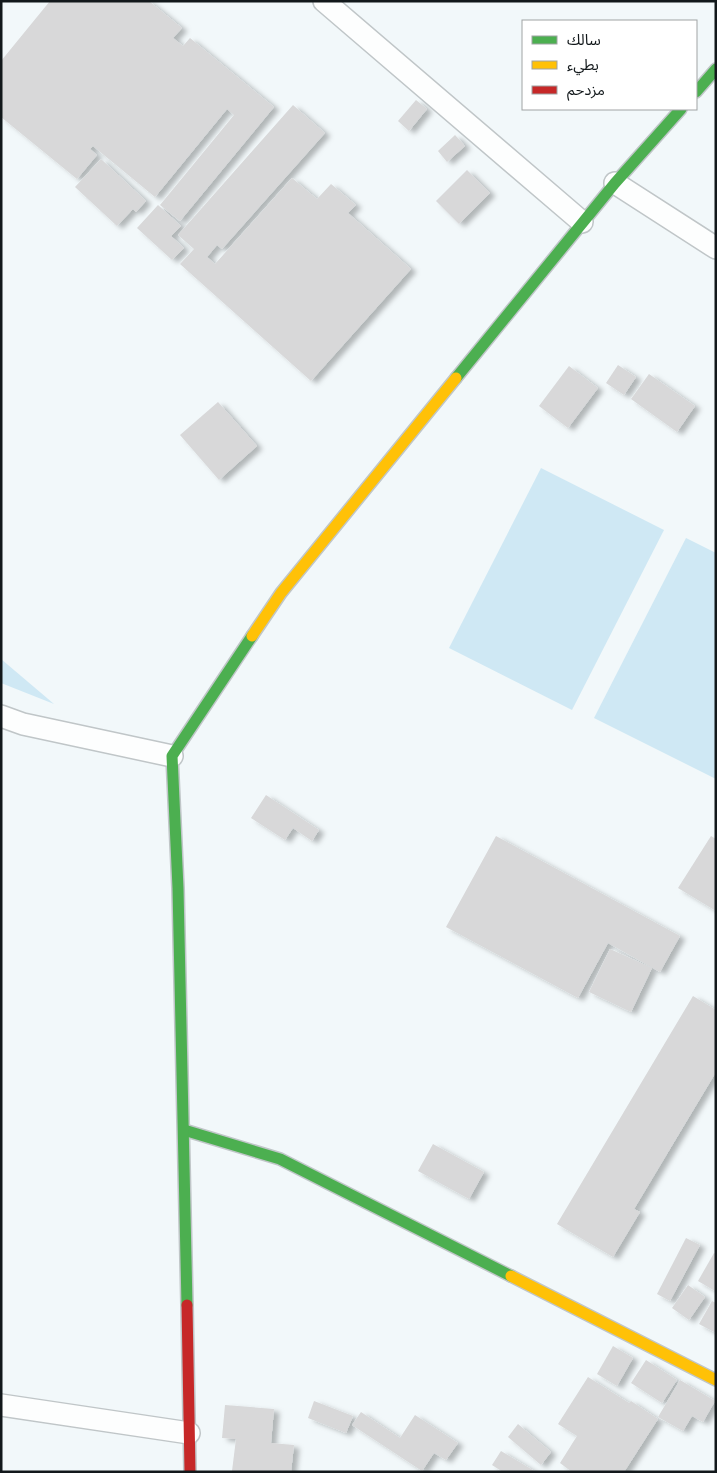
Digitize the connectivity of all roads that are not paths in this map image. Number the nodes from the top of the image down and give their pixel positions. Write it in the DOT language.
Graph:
graph roads {
  1 [pos="324,1"];
  2 [pos="716,69"];
  3 [pos="697,91"];
  4 [pos="679,110"];
  5 [pos="615,182"];
  6 [pos="582,222"];
  7 [pos="716,248"];
  8 [pos="1,716"];
  9 [pos="172,756"];
  10 [pos="184,1130"];
  11 [pos="716,1380"];
  12 [pos="1,1406"];
  13 [pos="189,1433"];
  14 [pos="190,1472"];
  1 -- 6 [label="street"];
  2 -- 3 [label="street"];
  4 -- 5 [label="street"];
  5 -- 6 [label="street"];
  5 -- 7 [label="street"];
  6 -- 9 [label="street"];
  8 -- 9 [label="street"];
  9 -- 10 [label="street"];
  10 -- 11 [label="street"];
  10 -- 13 [label="street"];
  12 -- 13 [label="street"];
  13 -- 14 [label="street"];
}
